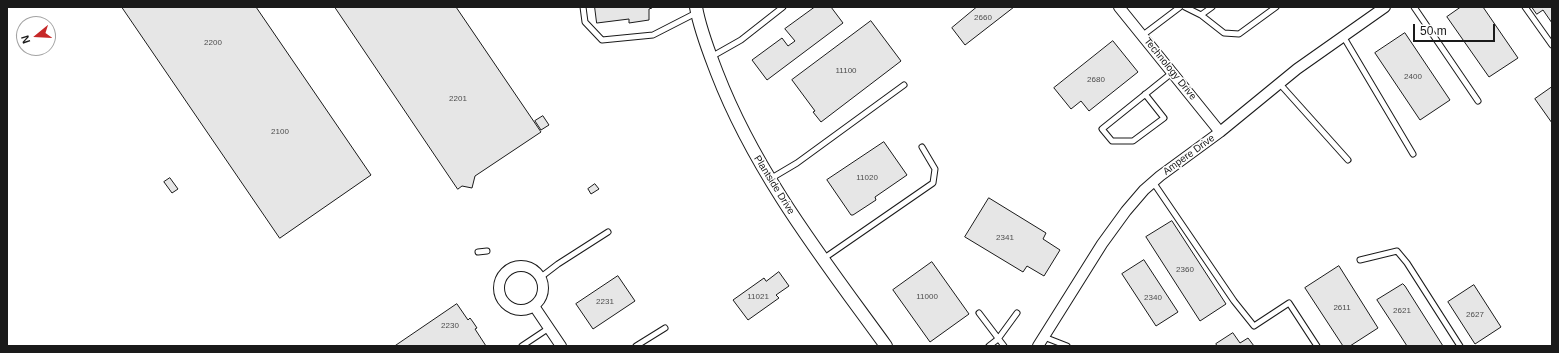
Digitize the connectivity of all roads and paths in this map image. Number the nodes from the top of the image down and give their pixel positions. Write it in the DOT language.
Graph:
graph roads {
  1 [pos="583,7"];
  2 [pos="783,7"];
  3 [pos="1119,7"];
  4 [pos="1180,7"];
  5 [pos="1185,7"];
  6 [pos="1212,7"];
  7 [pos="1276,7"];
  8 [pos="1385,7"];
  9 [pos="1414,7"];
  10 [pos="1526,7"];
  11 [pos="697,10"];
  12 [pos="1201,15"];
  13 [pos="1143,35"];
  14 [pos="1343,35"];
  15 [pos="1552,45"];
  16 [pos="711,56"];
  17 [pos="1173,72"];
  18 [pos="1279,83"];
  19 [pos="904,85"];
  20 [pos="1145,94"];
  21 [pos="1478,101"];
  22 [pos="1220,132"];
  23 [pos="922,147"];
  24 [pos="1413,154"];
  25 [pos="1348,160"];
  26 [pos="770,180"];
  27 [pos="1153,182"];
  28 [pos="608,232"];
  29 [pos="487,250"];
  30 [pos="478,252"];
  31 [pos="823,259"];
  32 [pos="1360,260"];
  33 [pos="541,278"];
  34 [pos="534,306"];
  35 [pos="979,313"];
  36 [pos="1017,313"];
  37 [pos="548,328"];
  38 [pos="665,328"];
  39 [pos="1044,337"];
  40 [pos="998,339"];
  41 [pos="522,346"];
  42 [pos="561,346"];
  43 [pos="636,346"];
  44 [pos="886,346"];
  45 [pos="989,346"];
  46 [pos="1004,346"];
  47 [pos="1038,346"];
  48 [pos="1067,346"];
  49 [pos="1317,346"];
  50 [pos="1460,346"];
  1 -- 11 [label="lane"];
  2 -- 16 [label="lane"];
  3 -- 13 [label="street, Technology Drive"];
  4 -- 13 [label="lane"];
  5 -- 12 [label="lane"];
  6 -- 12 [label="lane"];
  7 -- 12 [label="lane"];
  8 -- 14 [label="street, Ampere Drive"];
  9 -- 21 [label="lane"];
  10 -- 15 [label="lane"];
  11 -- 16 [label="street, Plantside Drive"];
  13 -- 17 [label="street, Technology Drive"];
  14 -- 18 [label="street, Ampere Drive"];
  14 -- 24 [label="lane"];
  16 -- 26 [label="street, Plantside Drive"];
  17 -- 20 [label="lane"];
  17 -- 22 [label="street, Technology Drive"];
  18 -- 22 [label="street, Ampere Drive"];
  18 -- 25 [label="lane"];
  19 -- 26 [label="lane"];
  20 -- 20 [label="lane"];
  22 -- 27 [label="street, Ampere Drive"];
  23 -- 31 [label="lane"];
  26 -- 31 [label="street, Plantside Drive"];
  27 -- 39 [label="street, Ampere Drive"];
  27 -- 49 [label="lane"];
  28 -- 33 [label="lane"];
  29 -- 30 [label="lane"];
  31 -- 44 [label="street, Plantside Drive"];
  32 -- 50 [label="lane"];
  33 -- 34 [label="street"];
  33 -- 34 [label="street"];
  34 -- 37 [label="street"];
  35 -- 40 [label="lane"];
  36 -- 40 [label="lane"];
  37 -- 41 [label="lane"];
  37 -- 42 [label="street"];
  38 -- 43 [label="lane"];
  39 -- 47 [label="street, Ampere Drive"];
  39 -- 48 [label="lane"];
  40 -- 45 [label="lane"];
  40 -- 46 [label="lane"];
}
